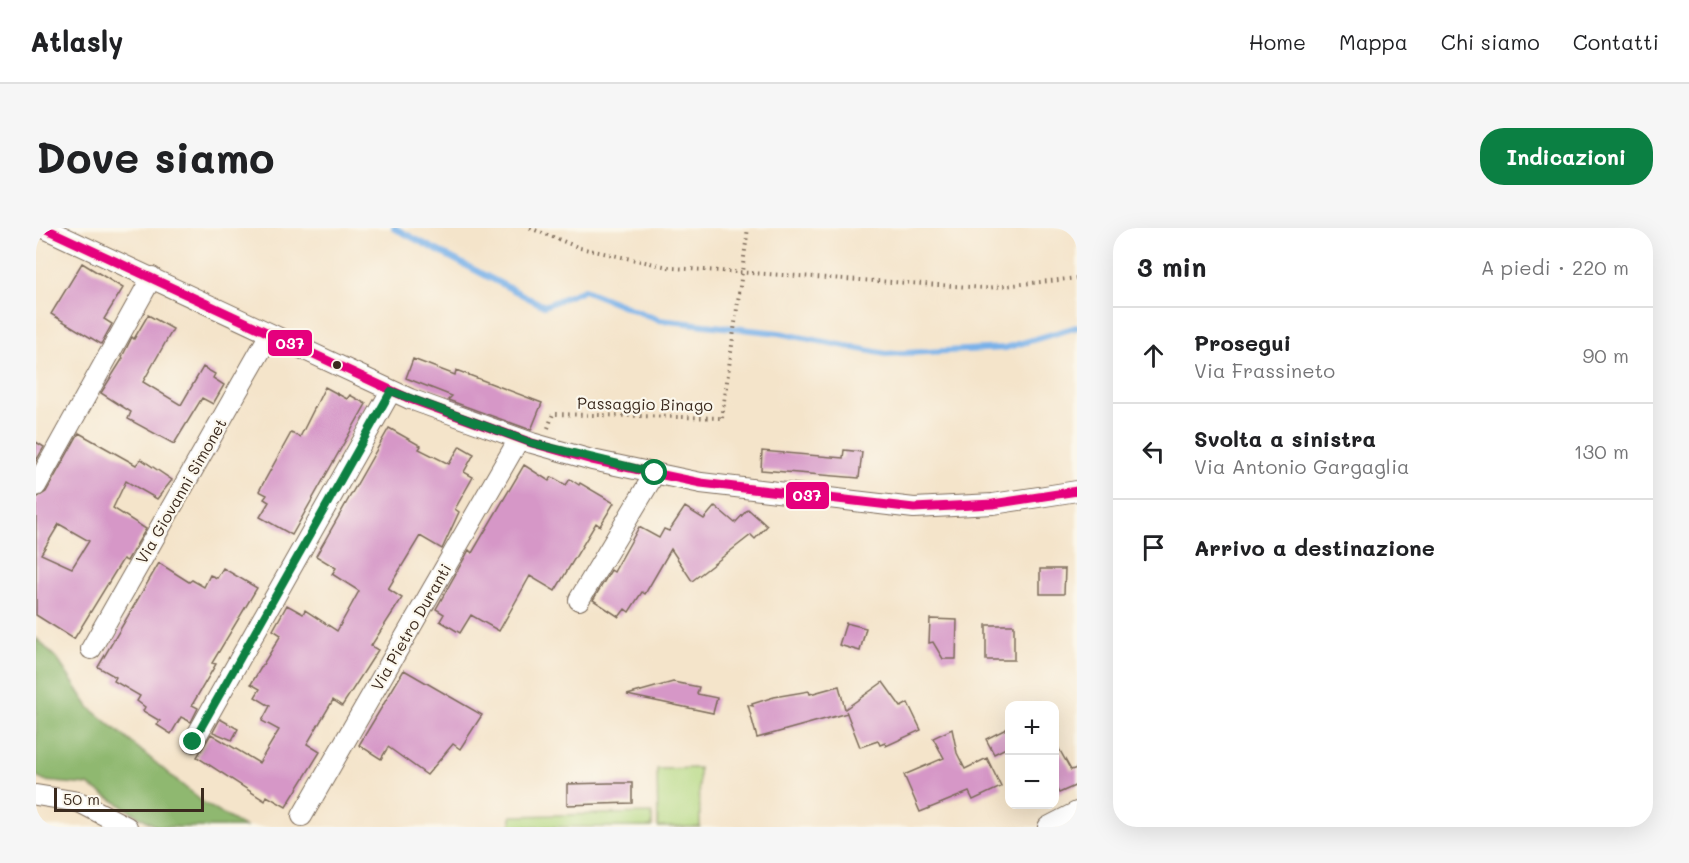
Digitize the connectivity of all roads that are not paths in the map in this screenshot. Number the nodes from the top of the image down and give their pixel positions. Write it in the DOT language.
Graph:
graph roads {
  1 [pos="44,228"];
  2 [pos="152,277"];
  3 [pos="270,334"];
  4 [pos="391,391"];
  5 [pos="519,439"];
  6 [pos="655,473"];
  7 [pos="36,486"];
  8 [pos="1077,491"];
  9 [pos="579,600"];
  10 [pos="91,649"];
  11 [pos="193,742"];
  12 [pos="36,795"];
  13 [pos="1077,812"];
  14 [pos="302,816"];
  15 [pos="127,827"];
  16 [pos="1048,827"];
  1 -- 2 [label="street"];
  2 -- 3 [label="street"];
  2 -- 7 [label="street"];
  3 -- 4 [label="street"];
  3 -- 10 [label="street, Via Giovanni Simonet"];
  4 -- 5 [label="street"];
  4 -- 11 [label="street"];
  5 -- 6 [label="street"];
  5 -- 14 [label="street, Via Pietro Duranti"];
  6 -- 8 [label="street"];
  6 -- 9 [label="street"];
  12 -- 15 [label="street"];
  13 -- 16 [label="street"];
}
